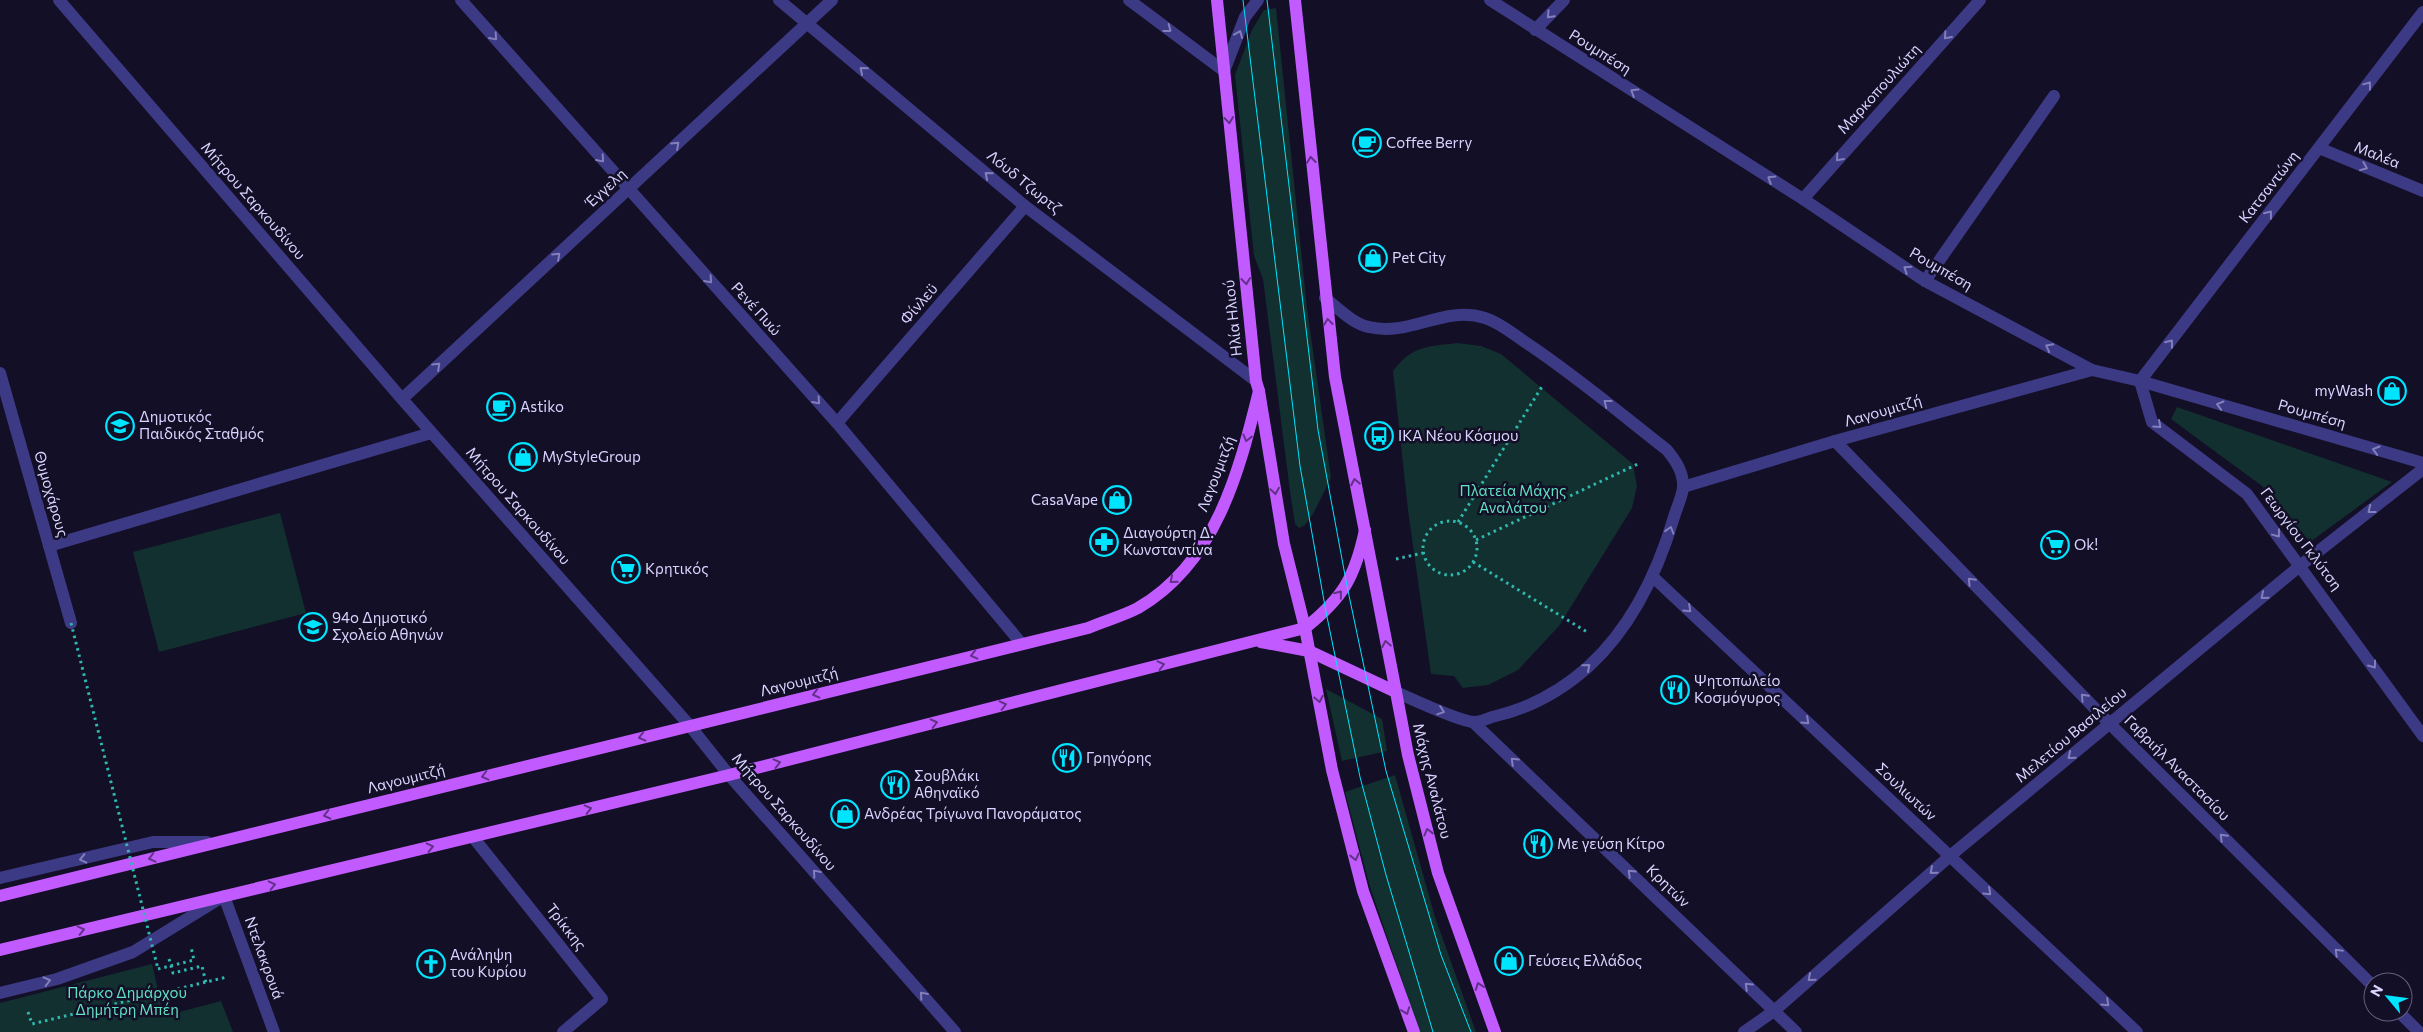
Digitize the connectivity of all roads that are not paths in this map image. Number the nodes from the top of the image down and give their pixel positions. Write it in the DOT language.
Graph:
graph roads {
  1 [pos="59,0"];
  2 [pos="461,0"];
  3 [pos="779,0"];
  4 [pos="832,0"];
  5 [pos="1129,0"];
  6 [pos="1217,0"];
  7 [pos="1258,0"];
  8 [pos="1295,0"];
  9 [pos="1490,0"];
  10 [pos="1564,0"];
  11 [pos="1980,0"];
  12 [pos="2423,12"];
  13 [pos="807,23"];
  14 [pos="1535,30"];
  15 [pos="1224,71"];
  16 [pos="2054,96"];
  17 [pos="2319,148"];
  18 [pos="628,190"];
  19 [pos="2423,191"];
  20 [pos="1802,199"];
  21 [pos="1026,206"];
  22 [pos="1925,281"];
  23 [pos="1325,298"];
  24 [pos="2092,370"];
  25 [pos="0,373"];
  26 [pos="2140,381"];
  27 [pos="1258,386"];
  28 [pos="402,399"];
  29 [pos="836,423"];
  30 [pos="432,433"];
  31 [pos="1835,441"];
  32 [pos="2423,464"];
  33 [pos="2423,469"];
  34 [pos="1683,487"];
  35 [pos="1365,530"];
  36 [pos="49,546"];
  37 [pos="2301,565"];
  38 [pos="1652,576"];
  39 [pos="71,623"];
  40 [pos="1305,628"];
  41 [pos="1255,641"];
  42 [pos="1022,643"];
  43 [pos="1310,651"];
  44 [pos="1396,692"];
  45 [pos="1473,722"];
  46 [pos="2110,724"];
  47 [pos="690,726"];
  48 [pos="2423,736"];
  49 [pos="729,775"];
  50 [pos="473,837"];
  51 [pos="217,842"];
  52 [pos="1950,856"];
  53 [pos="0,878"];
  54 [pos="0,896"];
  55 [pos="224,896"];
  56 [pos="0,950"];
  57 [pos="2363,976"];
  58 [pos="0,993"];
  59 [pos="1774,1011"];
  60 [pos="2409,1022"];
  61 [pos="274,1032"];
  62 [pos="563,1032"];
  63 [pos="955,1032"];
  64 [pos="1414,1032"];
  65 [pos="1495,1032"];
  66 [pos="1744,1032"];
  67 [pos="1796,1032"];
  68 [pos="2137,1032"];
  69 [pos="2419,1032"];
  1 -- 28 [label="street, Μήτρου Σαρκουδίνου"];
  2 -- 18 [label="street, Ρενέ Πυώ, one-way"];
  3 -- 13 [label="street, Λόυδ Τζωρτζ"];
  4 -- 13 [label="street, Έγγελη"];
  5 -- 15 [label="street, one-way"];
  6 -- 15 [label="main road, Ηλία Ηλιού"];
  15 -- 7 [label="street, one-way"];
  23 -- 8 [label="main road, one-way"];
  9 -- 14 [label="street, Ρουμπέση"];
  10 -- 14 [label="street, one-way"];
  11 -- 20 [label="street, Μαρκοπουλιώτη, one-way"];
  17 -- 12 [label="street, Κατσαντώνη, one-way"];
  18 -- 13 [label="street, Έγγελη, one-way"];
  21 -- 13 [label="street, Λόυδ Τζωρτζ, one-way"];
  20 -- 14 [label="street, Ρουμπέση, one-way"];
  15 -- 27 [label="main road, Ηλία Ηλιού, one-way"];
  16 -- 22 [label="street"];
  17 -- 19 [label="street, Μαλέα, one-way"];
  26 -- 17 [label="street, Κατσαντώνη, one-way"];
  28 -- 18 [label="street, Έγγελη, one-way"];
  18 -- 29 [label="street, Ρενέ Πυώ, one-way"];
  22 -- 20 [label="street, Ρουμπέση, one-way"];
  21 -- 27 [label="street, Λόυδ Τζωρτζ"];
  21 -- 29 [label="street, Φίνλεϋ"];
  24 -- 22 [label="street, Ρουμπέση, one-way"];
  34 -- 23 [label="street, one-way"];
  35 -- 23 [label="main road, one-way"];
  24 -- 26 [label="street, Ρουμπέση"];
  24 -- 31 [label="street, Λαγουμιτζή"];
  25 -- 36 [label="street, Θυμοχάρους"];
  32 -- 26 [label="street, Ρουμπέση, one-way"];
  26 -- 37 [label="street, Γεωργίου Γκλύτση, one-way"];
  27 -- 40 [label="main road, Ηλία Ηλιού, one-way"];
  27 -- 42 [label="main road, Λαγουμιτζή, one-way"];
  28 -- 30 [label="street, Μήτρου Σαρκουδίνου"];
  29 -- 42 [label="street, Ρενέ Πυώ"];
  30 -- 36 [label="street"];
  30 -- 47 [label="street, Μήτρου Σαρκουδίνου"];
  31 -- 34 [label="street, Λαγουμιτζή"];
  46 -- 31 [label="street, Γαβριήλ Αναστασίου, one-way"];
  33 -- 37 [label="street, Μελετίου Βασιλείου, one-way"];
  38 -- 34 [label="street, one-way"];
  40 -- 35 [label="main road, one-way"];
  44 -- 35 [label="main road, Μάχης Αναλάτου, one-way"];
  36 -- 39 [label="street, Θυμοχάρους"];
  37 -- 46 [label="street, Μελετίου Βασιλείου, one-way"];
  37 -- 48 [label="street, Γεωργίου Γκλύτση, one-way"];
  45 -- 38 [label="street, one-way"];
  38 -- 52 [label="street, Σουλιωτών, one-way"];
  40 -- 41 [label="main road"];
  40 -- 43 [label="main road"];
  41 -- 43 [label="main road"];
  49 -- 41 [label="main road, one-way"];
  42 -- 47 [label="main road, Λαγουμιτζή, one-way"];
  43 -- 44 [label="main road"];
  43 -- 64 [label="main road, one-way"];
  44 -- 45 [label="street, one-way"];
  65 -- 44 [label="main road, Μάχης Αναλάτου, one-way"];
  59 -- 45 [label="street, Κρητών, one-way"];
  46 -- 52 [label="street, Μελετίου Βασιλείου, one-way"];
  57 -- 46 [label="street, Γαβριήλ Αναστασίου, one-way"];
  47 -- 49 [label="street, Μήτρου Σαρκουδίνου"];
  47 -- 51 [label="main road, Λαγουμιτζή, one-way"];
  50 -- 49 [label="main road, one-way"];
  63 -- 49 [label="street, Μήτρου Σαρκουδίνου, one-way"];
  55 -- 50 [label="main road, one-way"];
  50 -- 62 [label="street, Τρίκκης"];
  51 -- 53 [label="street, Λαγουμιτζή, one-way"];
  51 -- 54 [label="main road, Λαγουμιτζή, one-way"];
  52 -- 59 [label="street, Μελετίου Βασιλείου, one-way"];
  52 -- 68 [label="street, Σουλιωτών, one-way"];
  56 -- 55 [label="main road, one-way"];
  58 -- 55 [label="street, one-way"];
  55 -- 61 [label="street, Ντελακρουά"];
  59 -- 66 [label="street, Μελετίου Βασιλείου"];
  59 -- 67 [label="street, Κρητών"];
  60 -- 69 [label="street"];
}
